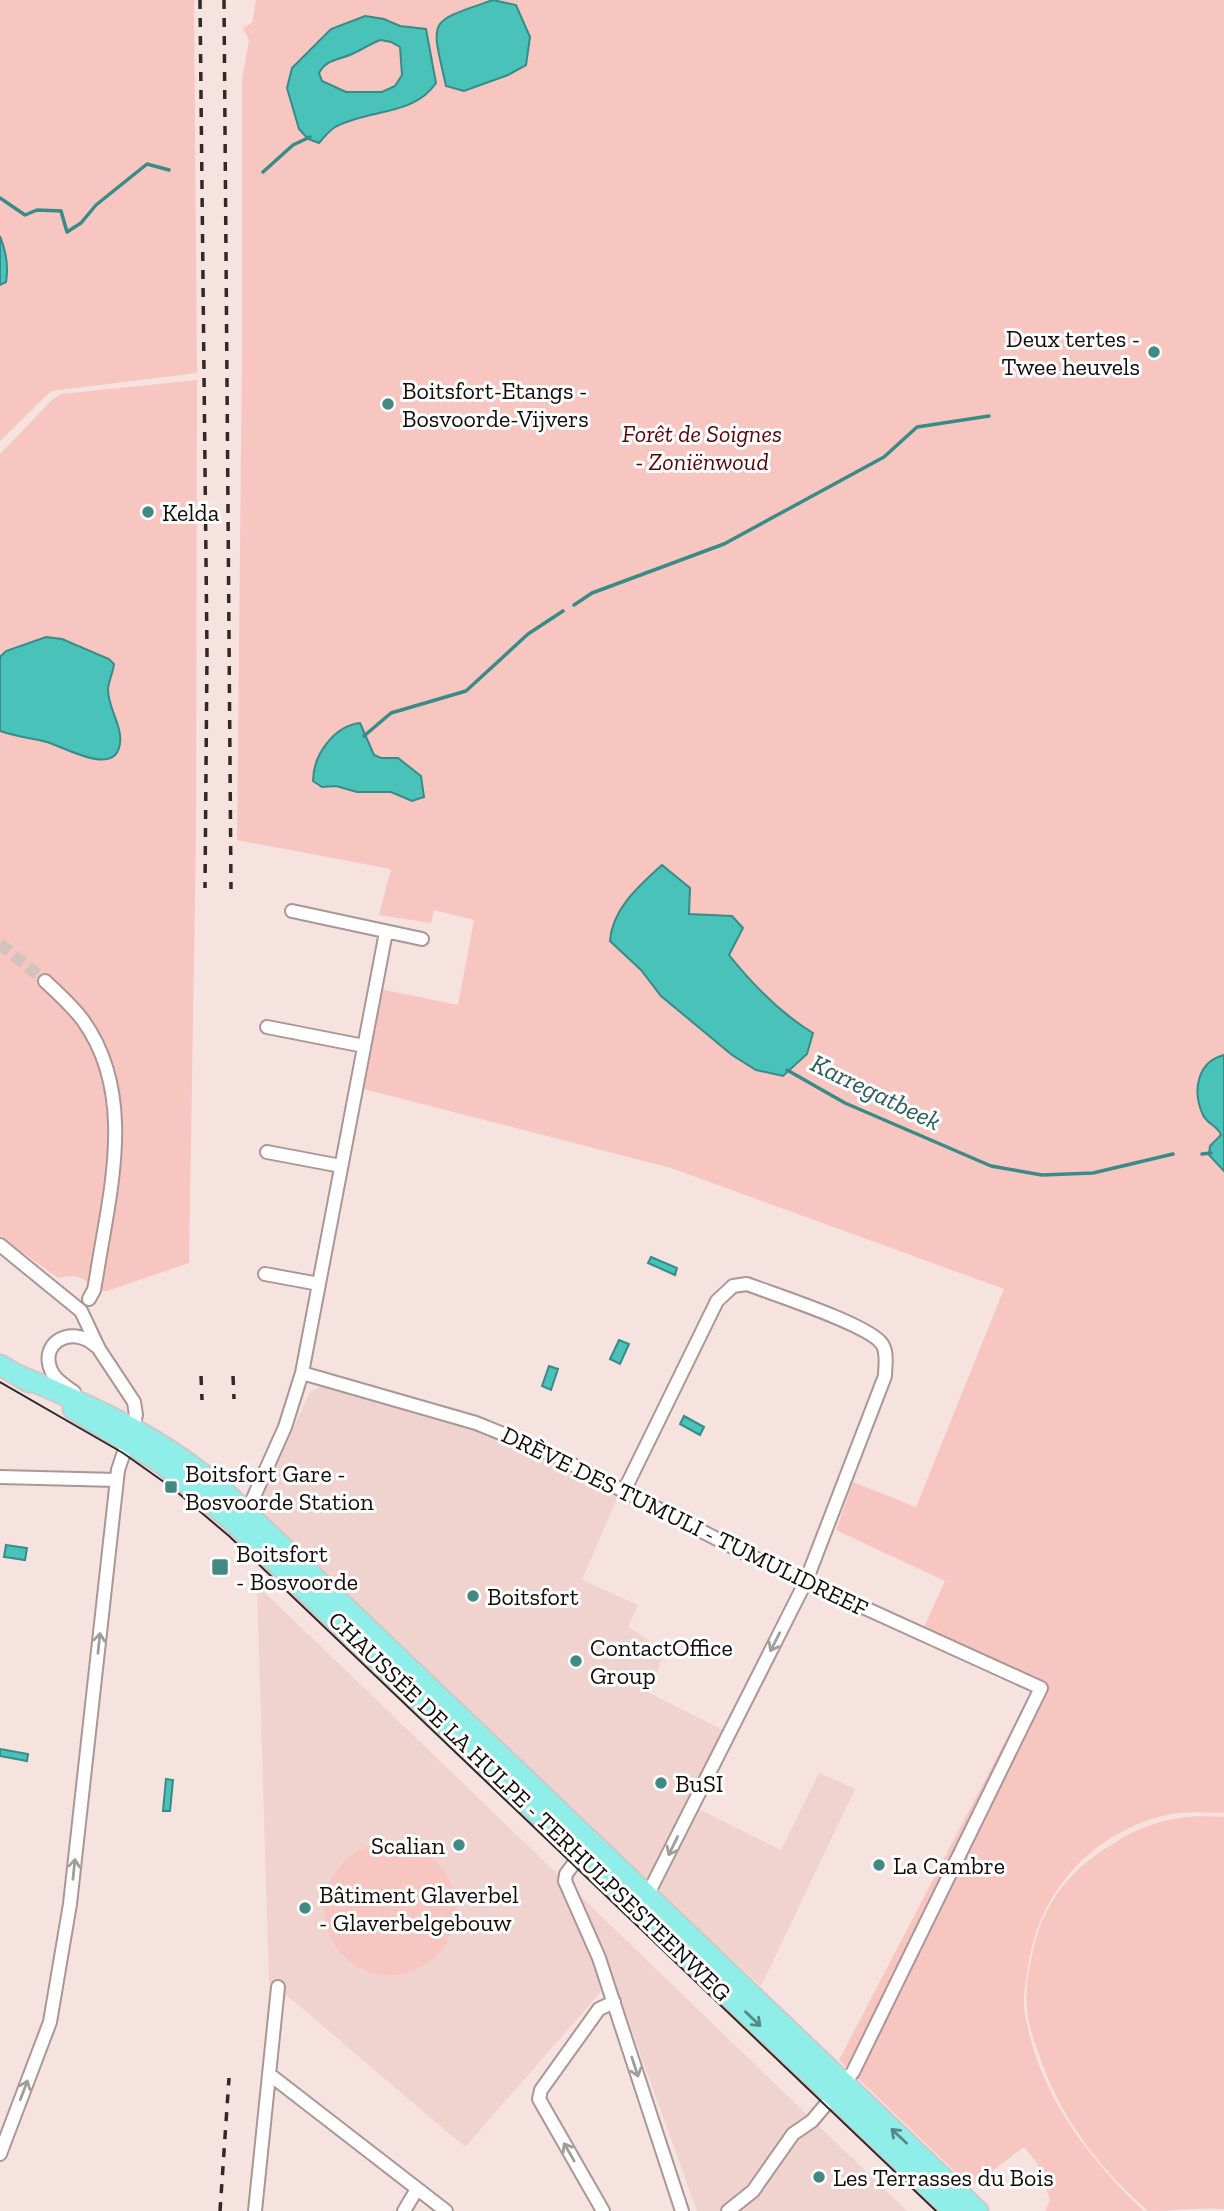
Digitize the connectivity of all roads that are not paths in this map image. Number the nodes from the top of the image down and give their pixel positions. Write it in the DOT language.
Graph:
graph roads {
  1 [pos="292,911"];
  2 [pos="386,932"];
  3 [pos="422,939"];
  4 [pos="45,981"];
  5 [pos="267,1027"];
  6 [pos="364,1046"];
  7 [pos="267,1152"];
  8 [pos="341,1166"];
  9 [pos="0,1245"];
  10 [pos="265,1274"];
  11 [pos="319,1284"];
  12 [pos="86,1305"];
  13 [pos="77,1335"];
  14 [pos="99,1349"];
  15 [pos="0,1365"];
  16 [pos="302,1373"];
  17 [pos="18,1375"];
  18 [pos="104,1412"];
  19 [pos="130,1435"];
  20 [pos="0,1477"];
  21 [pos="117,1480"];
  22 [pos="624,1491"];
  23 [pos="246,1510"];
  24 [pos="806,1581"];
  25 [pos="581,1854"];
  26 [pos="647,1896"];
  27 [pos="278,1987"];
  28 [pos="614,2002"];
  29 [pos="269,2074"];
  30 [pos="838,2090"];
  31 [pos="0,2154"];
  32 [pos="417,2189"];
  33 [pos="255,2211"];
  34 [pos="404,2211"];
  35 [pos="446,2211"];
  36 [pos="603,2211"];
  37 [pos="682,2211"];
  38 [pos="728,2211"];
  39 [pos="953,2211"];
  40 [pos="978,2211"];
  1 -- 2 [label="street"];
  2 -- 3 [label="street"];
  2 -- 6 [label="street"];
  4 -- 12 [label="street"];
  5 -- 6 [label="street"];
  6 -- 8 [label="street"];
  7 -- 8 [label="street"];
  8 -- 11 [label="street"];
  9 -- 12 [label="street"];
  10 -- 11 [label="street"];
  11 -- 16 [label="street"];
  12 -- 13 [label="street"];
  12 -- 14 [label="street"];
  13 -- 14 [label="street"];
  13 -- 18 [label="street"];
  14 -- 19 [label="street"];
  15 -- 17 [label="main road"];
  16 -- 22 [label="street, DRÈVE DES TUMULI - TUMULIDREEF"];
  16 -- 23 [label="street"];
  17 -- 18 [label="main road, CHAUSSÉE DE LA HULPE - TERHULPSESTEENWEG"];
  17 -- 19 [label="main road, CHAUSSÉE DE LA HULPE - TERHULPSESTEENWEG"];
  18 -- 19 [label="main road, CHAUSSÉE DE LA HULPE - TERHULPSESTEENWEG"];
  19 -- 21 [label="street"];
  19 -- 23 [label="main road, CHAUSSÉE DE LA HULPE - TERHULPSESTEENWEG"];
  19 -- 25 [label="main road, CHAUSSÉE DE LA HULPE - TERHULPSESTEENWEG"];
  20 -- 21 [label="street"];
  31 -- 21 [label="street, one-way"];
  22 -- 24 [label="street, DRÈVE DES TUMULI - TUMULIDREEF"];
  22 -- 24 [label="street"];
  23 -- 26 [label="main road, CHAUSSÉE DE LA HULPE - TERHULPSESTEENWEG"];
  24 -- 26 [label="street, one-way"];
  24 -- 30 [label="street, DRÈVE DES TUMULI - TUMULIDREEF"];
  25 -- 28 [label="street"];
  25 -- 30 [label="main road, CHAUSSÉE DE LA HULPE - TERHULPSESTEENWEG, one-way"];
  26 -- 30 [label="main road, CHAUSSÉE DE LA HULPE - TERHULPSESTEENWEG"];
  27 -- 29 [label="street"];
  36 -- 28 [label="street, one-way"];
  28 -- 37 [label="street, one-way"];
  29 -- 32 [label="street"];
  29 -- 33 [label="street"];
  30 -- 38 [label="street"];
  30 -- 39 [label="main road"];
  40 -- 30 [label="main road, one-way"];
  32 -- 34 [label="street"];
  32 -- 35 [label="street"];
}
